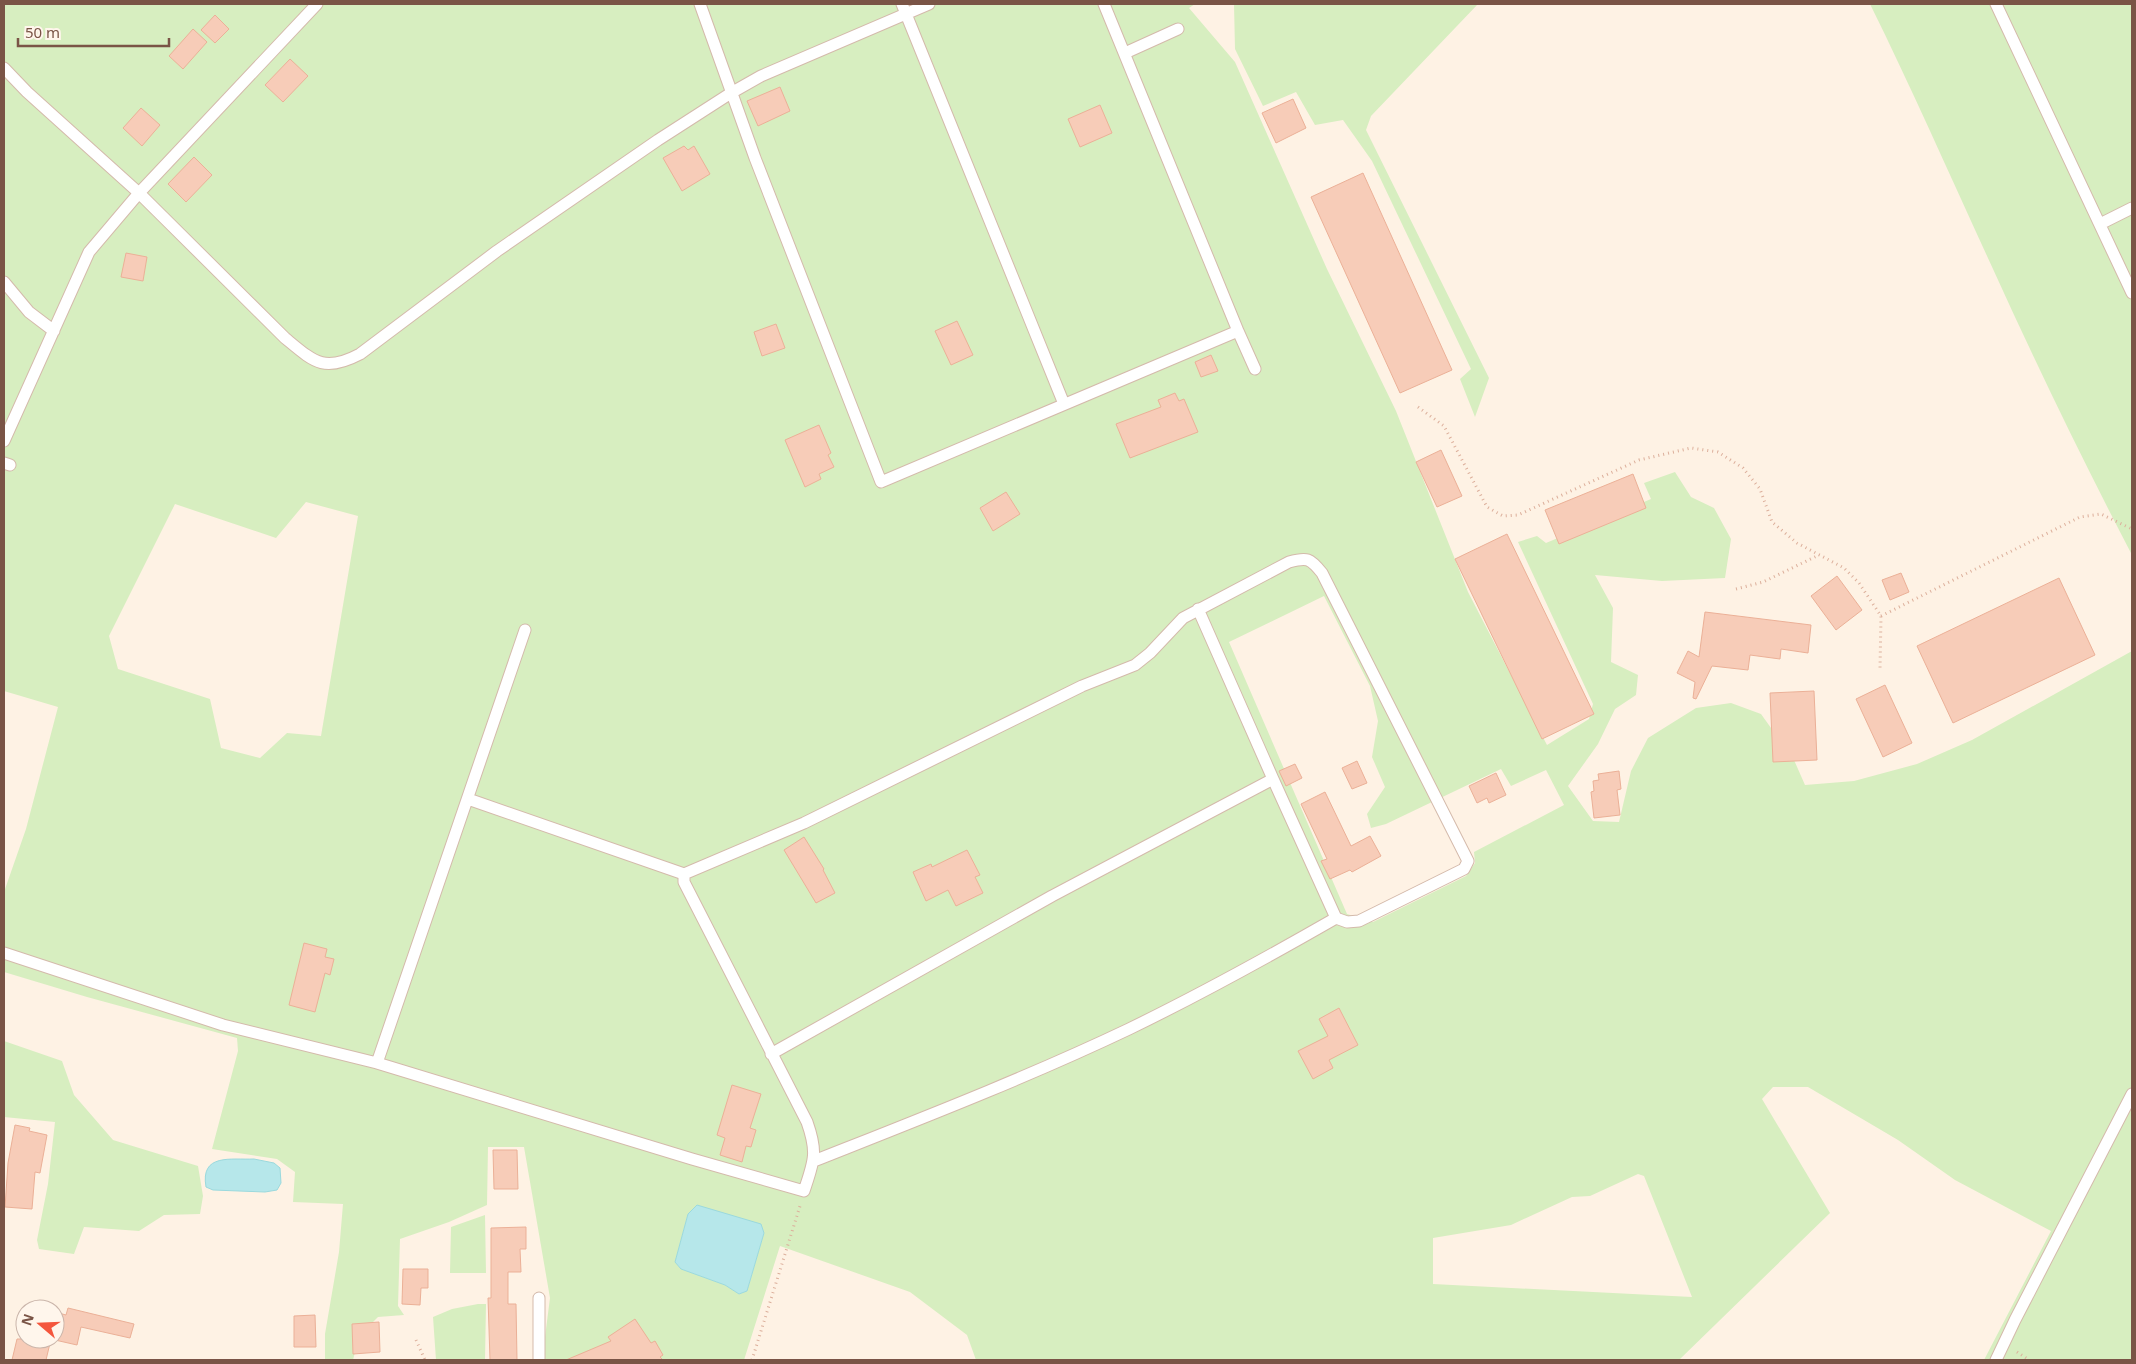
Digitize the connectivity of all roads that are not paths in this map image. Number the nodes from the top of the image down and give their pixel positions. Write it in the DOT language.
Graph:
graph roads {
  1 [pos="317,4"];
  2 [pos="700,4"];
  3 [pos="929,4"];
  4 [pos="1104,4"];
  5 [pos="1996,4"];
  6 [pos="904,8"];
  7 [pos="1178,30"];
  8 [pos="1125,53"];
  9 [pos="4,68"];
  10 [pos="731,93"];
  11 [pos="139,193"];
  12 [pos="2132,208"];
  13 [pos="2100,224"];
  14 [pos="4,282"];
  15 [pos="2132,293"];
  16 [pos="54,330"];
  17 [pos="1238,331"];
  18 [pos="1255,369"];
  19 [pos="1064,404"];
  20 [pos="4,441"];
  21 [pos="1198,609"];
  22 [pos="525,630"];
  23 [pos="1272,779"];
  24 [pos="468,799"];
  25 [pos="684,874"];
  26 [pos="1336,918"];
  27 [pos="4,953"];
  28 [pos="771,1054"];
  29 [pos="377,1063"];
  30 [pos="2132,1094"];
  31 [pos="814,1161"];
  32 [pos="539,1298"];
  33 [pos="539,1360"];
  34 [pos="1996,1360"];
  1 -- 11 [label="lane"];
  2 -- 10 [label="lane"];
  3 -- 6 [label="lane"];
  4 -- 8 [label="lane"];
  5 -- 13 [label="lane"];
  6 -- 10 [label="lane"];
  6 -- 19 [label="lane"];
  7 -- 8 [label="lane"];
  8 -- 17 [label="lane"];
  9 -- 11 [label="lane"];
  10 -- 11 [label="lane"];
  10 -- 19 [label="lane"];
  11 -- 16 [label="lane"];
  12 -- 13 [label="lane"];
  13 -- 15 [label="lane"];
  14 -- 16 [label="lane"];
  16 -- 20 [label="lane"];
  17 -- 18 [label="lane"];
  17 -- 19 [label="lane"];
  21 -- 23 [label="lane"];
  21 -- 25 [label="lane"];
  21 -- 26 [label="lane"];
  22 -- 24 [label="lane"];
  23 -- 26 [label="lane"];
  23 -- 28 [label="lane"];
  24 -- 25 [label="lane"];
  24 -- 29 [label="lane"];
  25 -- 28 [label="lane"];
  26 -- 31 [label="lane"];
  27 -- 29 [label="lane"];
  28 -- 31 [label="lane"];
  29 -- 31 [label="lane"];
  30 -- 34 [label="lane"];
  32 -- 33 [label="lane"];
}
